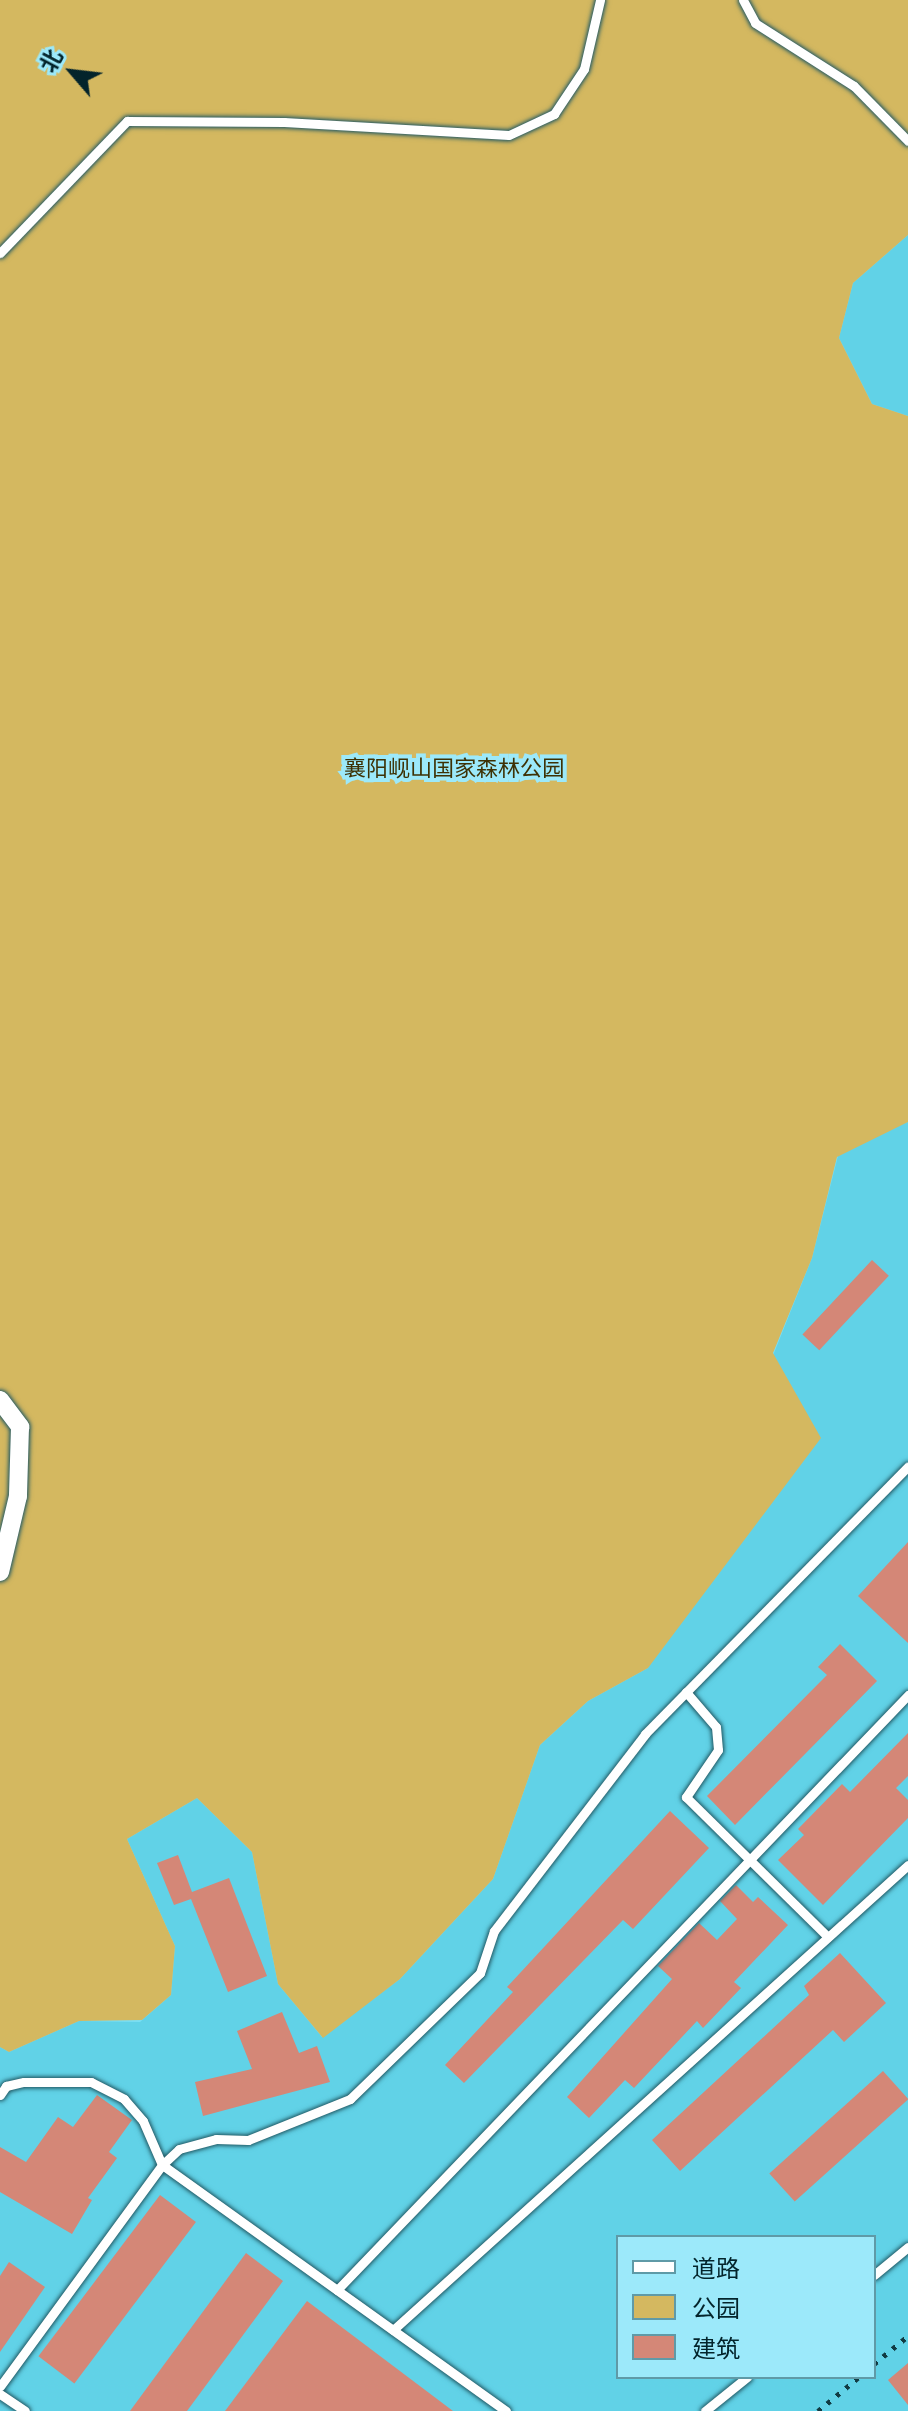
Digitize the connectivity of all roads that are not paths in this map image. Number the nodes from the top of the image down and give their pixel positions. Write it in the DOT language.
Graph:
graph roads {
  1 [pos="600,0"];
  2 [pos="743,0"];
  3 [pos="908,141"];
  4 [pos="0,253"];
  5 [pos="0,1400"];
  6 [pos="908,1466"];
  7 [pos="0,1572"];
  8 [pos="686,1692"];
  9 [pos="908,1695"];
  10 [pos="749,1860"];
  11 [pos="908,1865"];
  12 [pos="828,1937"];
  13 [pos="0,2095"];
  14 [pos="162,2165"];
  15 [pos="908,2247"];
  16 [pos="876,2273"];
  17 [pos="337,2290"];
  18 [pos="393,2330"];
  19 [pos="745,2379"];
  20 [pos="0,2386"];
  21 [pos="0,2394"];
  22 [pos="25,2411"];
  23 [pos="506,2411"];
  24 [pos="705,2411"];
  1 -- 4 [label="lane"];
  2 -- 3 [label="lane"];
  5 -- 7 [label="street"];
  6 -- 8 [label="lane"];
  8 -- 10 [label="lane"];
  8 -- 14 [label="lane"];
  9 -- 10 [label="lane"];
  10 -- 12 [label="lane"];
  10 -- 17 [label="lane"];
  11 -- 12 [label="lane"];
  12 -- 18 [label="lane"];
  13 -- 14 [label="lane"];
  14 -- 17 [label="lane"];
  14 -- 20 [label="lane"];
  15 -- 16 [label="lane"];
  17 -- 18 [label="lane"];
  18 -- 23 [label="lane"];
  19 -- 24 [label="lane"];
  21 -- 22 [label="lane"];
}
